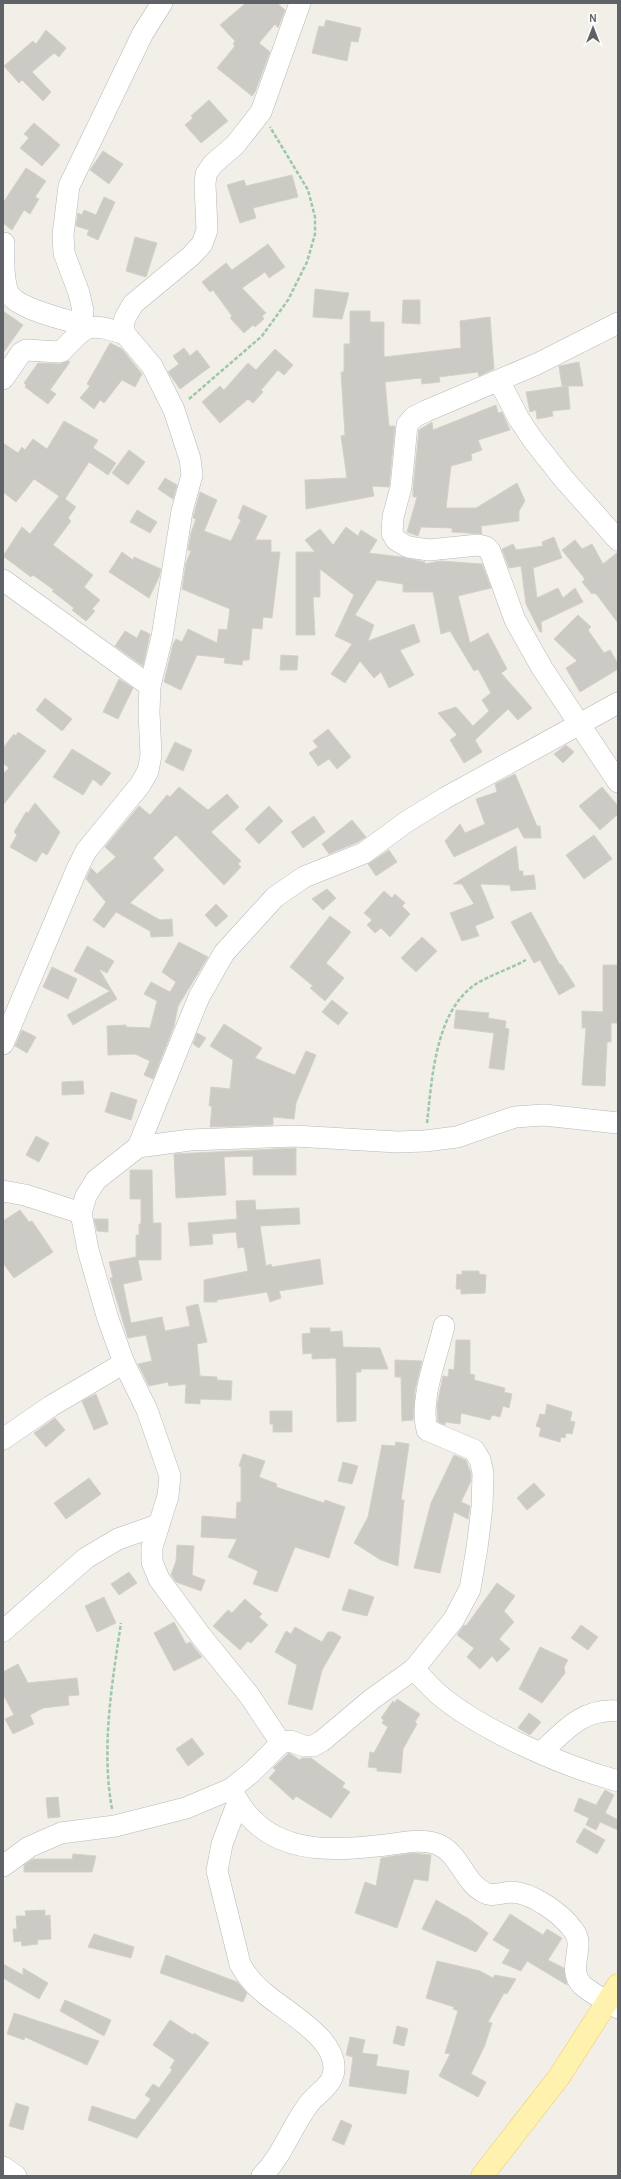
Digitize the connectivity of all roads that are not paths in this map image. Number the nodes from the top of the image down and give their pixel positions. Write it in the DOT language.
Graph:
graph roads {
  1 [pos="162,3"];
  2 [pos="300,3"];
  3 [pos="4,243"];
  4 [pos="618,323"];
  5 [pos="85,326"];
  6 [pos="125,334"];
  7 [pos="3,379"];
  8 [pos="499,381"];
  9 [pos="618,540"];
  10 [pos="3,580"];
  11 [pos="150,686"];
  12 [pos="618,703"];
  13 [pos="580,724"];
  14 [pos="618,782"];
  15 [pos="3,1044"];
  16 [pos="618,1123"];
  17 [pos="138,1147"];
  18 [pos="3,1191"];
  19 [pos="81,1213"];
  20 [pos="444,1326"];
  21 [pos="124,1363"];
  22 [pos="3,1440"];
  23 [pos="158,1525"];
  24 [pos="3,1631"];
  25 [pos="414,1669"];
  26 [pos="618,1711"];
  27 [pos="281,1743"];
  28 [pos="542,1752"];
  29 [pos="618,1780"];
  30 [pos="234,1796"];
  31 [pos="3,1866"];
  32 [pos="615,1998"];
  33 [pos="3,2166"];
  34 [pos="16,2176"];
  35 [pos="262,2176"];
  36 [pos="482,2176"];
  1 -- 5 [label="street"];
  2 -- 6 [label="street"];
  3 -- 5 [label="street"];
  4 -- 8 [label="street"];
  5 -- 6 [label="street"];
  5 -- 7 [label="street"];
  6 -- 11 [label="street"];
  8 -- 9 [label="street"];
  8 -- 13 [label="street"];
  10 -- 11 [label="street"];
  11 -- 15 [label="street"];
  12 -- 13 [label="street"];
  13 -- 14 [label="street"];
  13 -- 17 [label="street"];
  16 -- 17 [label="street"];
  17 -- 19 [label="street"];
  18 -- 19 [label="street"];
  19 -- 21 [label="street"];
  20 -- 25 [label="street"];
  21 -- 22 [label="street"];
  21 -- 23 [label="street"];
  23 -- 24 [label="street"];
  23 -- 27 [label="street"];
  25 -- 27 [label="street"];
  25 -- 28 [label="street"];
  26 -- 28 [label="street"];
  27 -- 30 [label="street"];
  28 -- 29 [label="street"];
  30 -- 31 [label="street"];
  30 -- 32 [label="street"];
  30 -- 35 [label="street"];
  32 -- 36 [label="main road"];
  33 -- 34 [label="street"];
}
